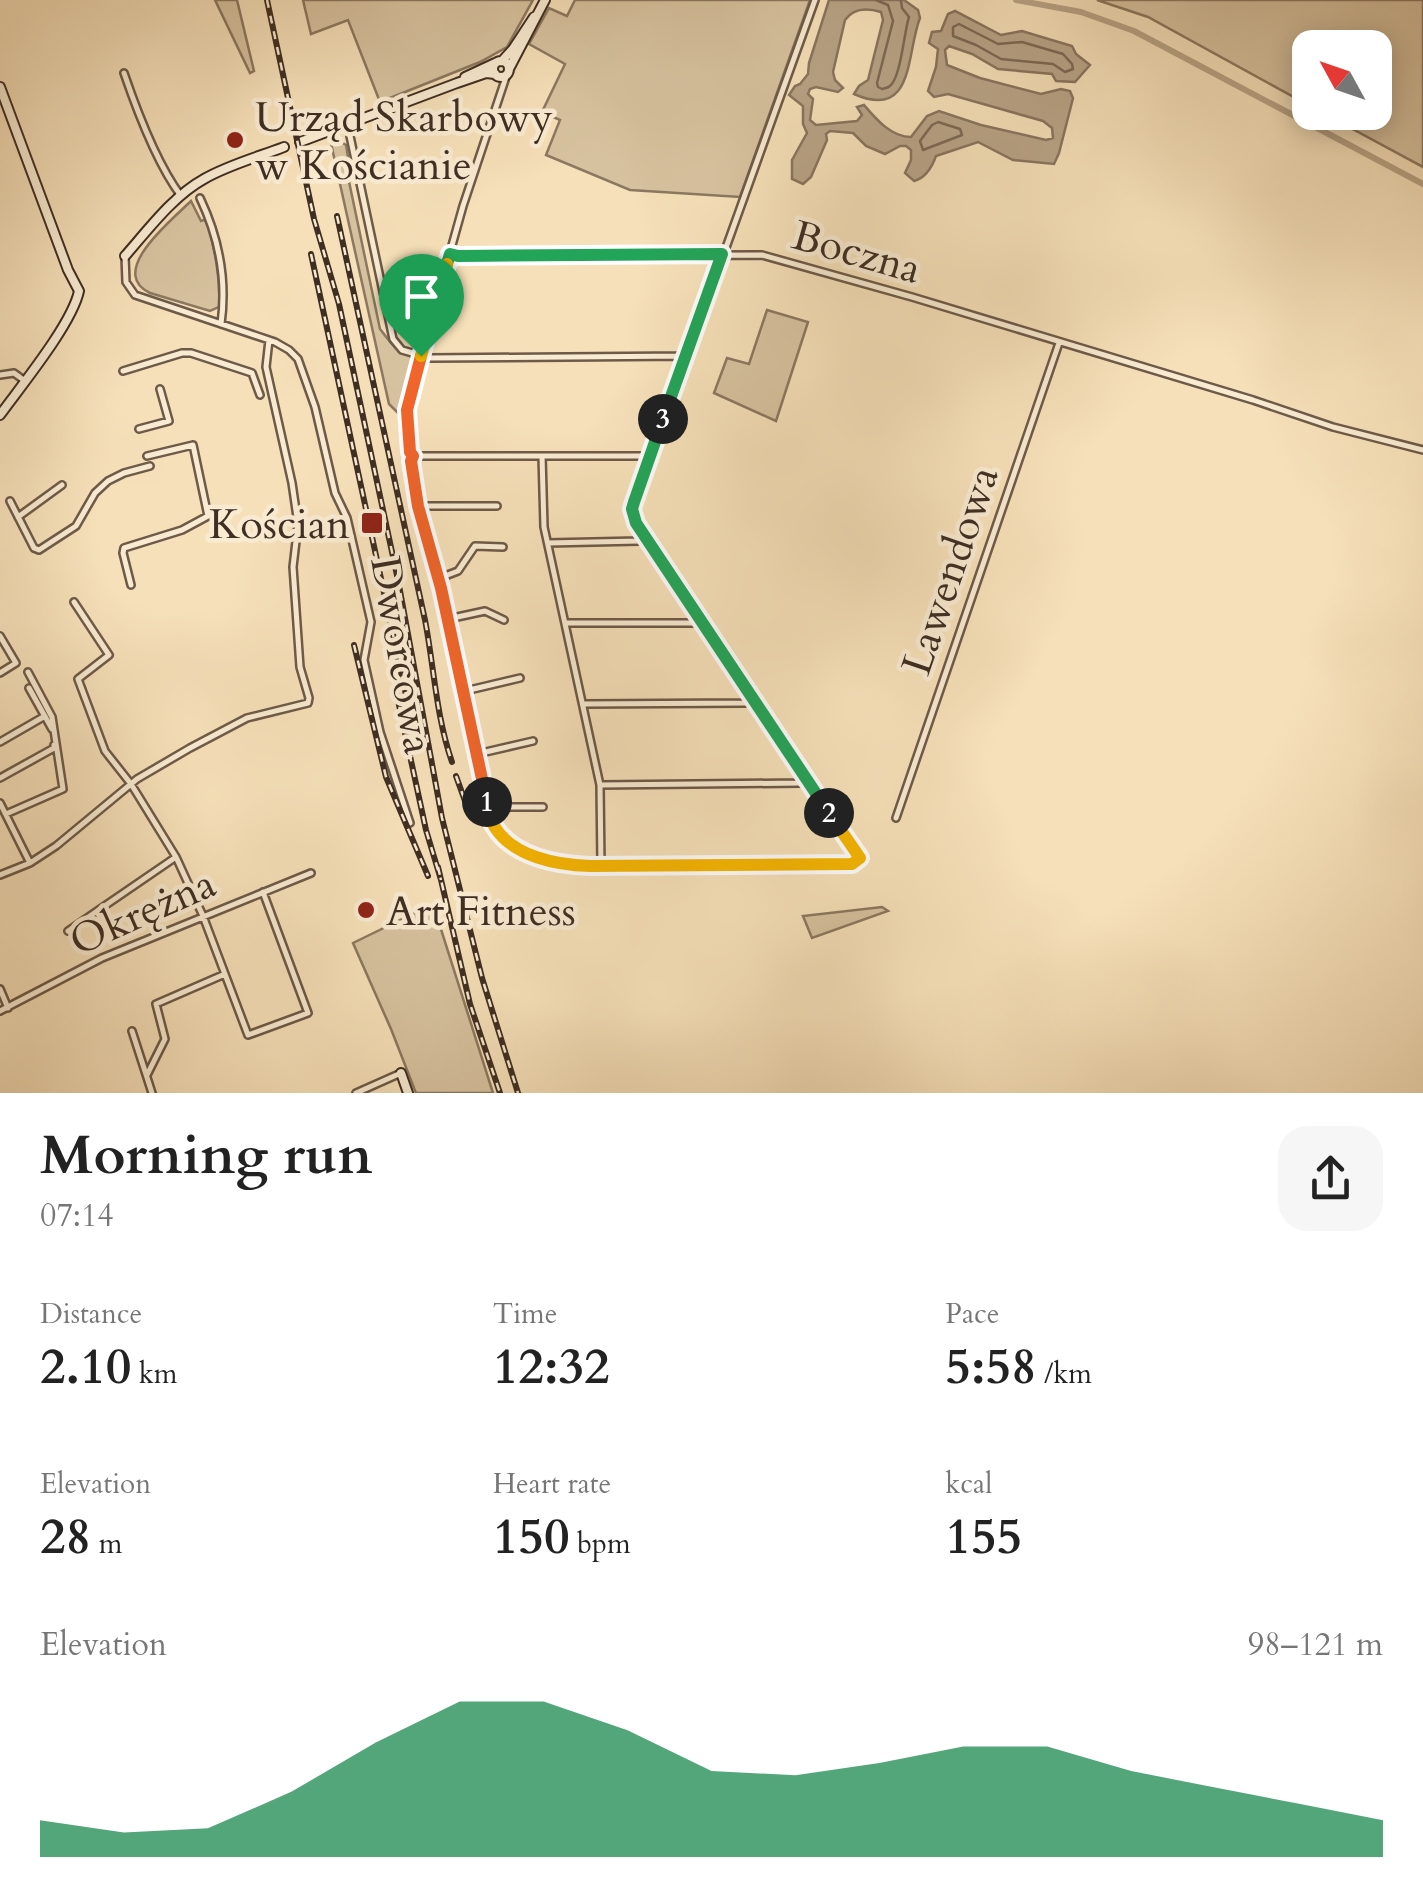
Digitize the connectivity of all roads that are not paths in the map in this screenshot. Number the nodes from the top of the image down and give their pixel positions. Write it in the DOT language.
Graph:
graph roads {
  1 [pos="815,0"];
  2 [pos="542,5"];
  3 [pos="501,69"];
  4 [pos="124,73"];
  5 [pos="0,87"];
  6 [pos="350,136"];
  7 [pos="300,142"];
  8 [pos="284,147"];
  9 [pos="181,196"];
  10 [pos="200,198"];
  11 [pos="450,254"];
  12 [pos="722,254"];
  13 [pos="126,256"];
  14 [pos="221,324"];
  15 [pos="269,340"];
  16 [pos="1060,342"];
  17 [pos="421,356"];
  18 [pos="686,356"];
  19 [pos="123,371"];
  20 [pos="0,376"];
  21 [pos="25,381"];
  22 [pos="160,389"];
  23 [pos="260,395"];
  24 [pos="0,415"];
  25 [pos="139,429"];
  26 [pos="1423,450"];
  27 [pos="147,456"];
  28 [pos="413,456"];
  29 [pos="542,456"];
  30 [pos="650,456"];
  31 [pos="150,466"];
  32 [pos="62,485"];
  33 [pos="10,501"];
  34 [pos="418,506"];
  35 [pos="497,506"];
  36 [pos="18,517"];
  37 [pos="646,538"];
  38 [pos="548,543"];
  39 [pos="503,547"];
  40 [pos="437,579"];
  41 [pos="131,585"];
  42 [pos="74,602"];
  43 [pos="448,619"];
  44 [pos="504,620"];
  45 [pos="700,620"];
  46 [pos="565,623"];
  47 [pos="0,636"];
  48 [pos="28,672"];
  49 [pos="0,673"];
  50 [pos="520,678"];
  51 [pos="30,688"];
  52 [pos="463,692"];
  53 [pos="752,699"];
  54 [pos="582,704"];
  55 [pos="46,716"];
  56 [pos="532,741"];
  57 [pos="0,742"];
  58 [pos="477,754"];
  59 [pos="0,778"];
  60 [pos="806,781"];
  61 [pos="131,784"];
  62 [pos="600,785"];
  63 [pos="0,803"];
  64 [pos="543,806"];
  65 [pos="488,807"];
  66 [pos="6,814"];
  67 [pos="896,818"];
  68 [pos="410,823"];
  69 [pos="176,857"];
  70 [pos="30,863"];
  71 [pos="601,866"];
  72 [pos="311,873"];
  73 [pos="0,875"];
  74 [pos="263,892"];
  75 [pos="202,916"];
  76 [pos="68,931"];
  77 [pos="225,974"];
  78 [pos="0,989"];
  79 [pos="8,1008"];
  80 [pos="0,1011"];
  81 [pos="132,1030"];
  82 [pos="401,1073"];
  83 [pos="146,1076"];
  84 [pos="152,1093"];
  85 [pos="356,1093"];
  86 [pos="408,1093"];
  1 -- 12 [label="street"];
  2 -- 3 [label="street"];
  3 -- 7 [label="street"];
  3 -- 11 [label="street"];
  4 -- 9 [label="street"];
  5 -- 21 [label="street"];
  6 -- 17 [label="street"];
  8 -- 9 [label="street"];
  9 -- 13 [label="street"];
  10 -- 14 [label="street"];
  11 -- 12 [label="street, Boczna"];
  11 -- 17 [label="street"];
  12 -- 16 [label="street, Boczna"];
  12 -- 18 [label="street"];
  13 -- 14 [label="street, Dworcowa"];
  14 -- 15 [label="street, Dworcowa"];
  15 -- 61 [label="street"];
  15 -- 68 [label="street, Dworcowa"];
  16 -- 26 [label="street, Boczna"];
  16 -- 67 [label="street, Lawendowa"];
  17 -- 18 [label="street"];
  17 -- 28 [label="street"];
  18 -- 30 [label="street"];
  19 -- 23 [label="street"];
  20 -- 21 [label="street"];
  21 -- 24 [label="street"];
  22 -- 25 [label="street"];
  27 -- 41 [label="street"];
  28 -- 29 [label="street"];
  28 -- 34 [label="street"];
  29 -- 30 [label="street"];
  29 -- 38 [label="street"];
  30 -- 37 [label="street"];
  31 -- 36 [label="street"];
  32 -- 36 [label="street"];
  33 -- 36 [label="street"];
  34 -- 35 [label="street"];
  34 -- 40 [label="street"];
  37 -- 38 [label="street"];
  37 -- 45 [label="street"];
  38 -- 46 [label="street"];
  39 -- 40 [label="street"];
  40 -- 43 [label="street"];
  42 -- 61 [label="street"];
  43 -- 44 [label="street"];
  43 -- 52 [label="street"];
  45 -- 46 [label="street"];
  45 -- 53 [label="street"];
  46 -- 54 [label="street"];
  47 -- 49 [label="street"];
  48 -- 66 [label="street"];
  50 -- 52 [label="street"];
  51 -- 55 [label="street"];
  52 -- 58 [label="street"];
  53 -- 54 [label="street"];
  53 -- 60 [label="street"];
  54 -- 62 [label="street"];
  55 -- 57 [label="street"];
  55 -- 59 [label="street"];
  56 -- 58 [label="street"];
  58 -- 65 [label="street"];
  60 -- 62 [label="street"];
  60 -- 71 [label="street"];
  61 -- 69 [label="street"];
  61 -- 70 [label="street"];
  62 -- 71 [label="street"];
  63 -- 66 [label="street"];
  64 -- 65 [label="street"];
  65 -- 71 [label="street"];
  66 -- 70 [label="street"];
  69 -- 75 [label="street"];
  69 -- 76 [label="street"];
  70 -- 73 [label="street"];
  72 -- 74 [label="street, Okrężna"];
  74 -- 75 [label="street, Okrężna"];
  74 -- 77 [label="street"];
  75 -- 77 [label="street"];
  75 -- 79 [label="street, Okrężna"];
  77 -- 83 [label="street"];
  78 -- 79 [label="street"];
  79 -- 80 [label="street, Okrężna"];
  81 -- 83 [label="street"];
  82 -- 85 [label="street"];
  82 -- 86 [label="street"];
  83 -- 84 [label="street"];
}
